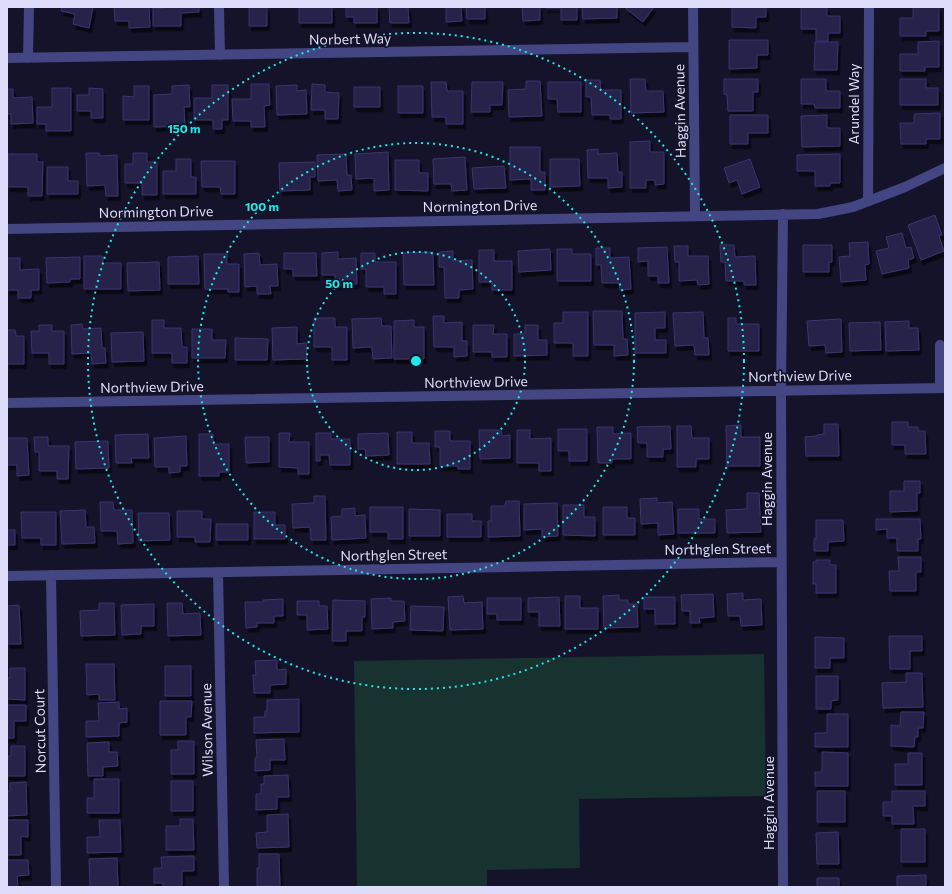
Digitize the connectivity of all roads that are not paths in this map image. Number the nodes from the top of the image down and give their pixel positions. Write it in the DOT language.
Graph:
graph roads {
  1 [pos="29,7"];
  2 [pos="219,7"];
  3 [pos="693,7"];
  4 [pos="869,7"];
  5 [pos="693,46"];
  6 [pos="220,55"];
  7 [pos="7,58"];
  8 [pos="28,58"];
  9 [pos="945,168"];
  10 [pos="868,201"];
  11 [pos="783,214"];
  12 [pos="695,215"];
  13 [pos="7,229"];
  14 [pos="940,345"];
  15 [pos="942,388"];
  16 [pos="781,390"];
  17 [pos="7,403"];
  18 [pos="782,562"];
  19 [pos="218,572"];
  20 [pos="51,575"];
  21 [pos="7,576"];
  22 [pos="56,887"];
  23 [pos="224,887"];
  24 [pos="783,887"];
  1 -- 8 [label="street"];
  2 -- 6 [label="street"];
  3 -- 5 [label="street, Haggin Avenue"];
  4 -- 10 [label="street, Arundel Way"];
  5 -- 6 [label="street, Norbert Way"];
  5 -- 12 [label="street, Haggin Avenue"];
  6 -- 8 [label="street, Norbert Way"];
  7 -- 8 [label="street, Norbert Way"];
  9 -- 10 [label="street, Normington Drive"];
  10 -- 11 [label="street, Normington Drive"];
  11 -- 12 [label="street, Normington Drive"];
  11 -- 16 [label="street, Haggin Avenue"];
  12 -- 13 [label="street, Normington Drive"];
  14 -- 15 [label="street"];
  15 -- 16 [label="street, Northview Drive"];
  16 -- 17 [label="street, Northview Drive"];
  16 -- 18 [label="street, Haggin Avenue"];
  18 -- 19 [label="street, Northglen Street"];
  18 -- 24 [label="street, Haggin Avenue"];
  19 -- 20 [label="street, Northglen Street"];
  19 -- 23 [label="street, Wilson Avenue"];
  20 -- 21 [label="street, Northglen Street"];
  20 -- 22 [label="street, Norcut Court"];
}
